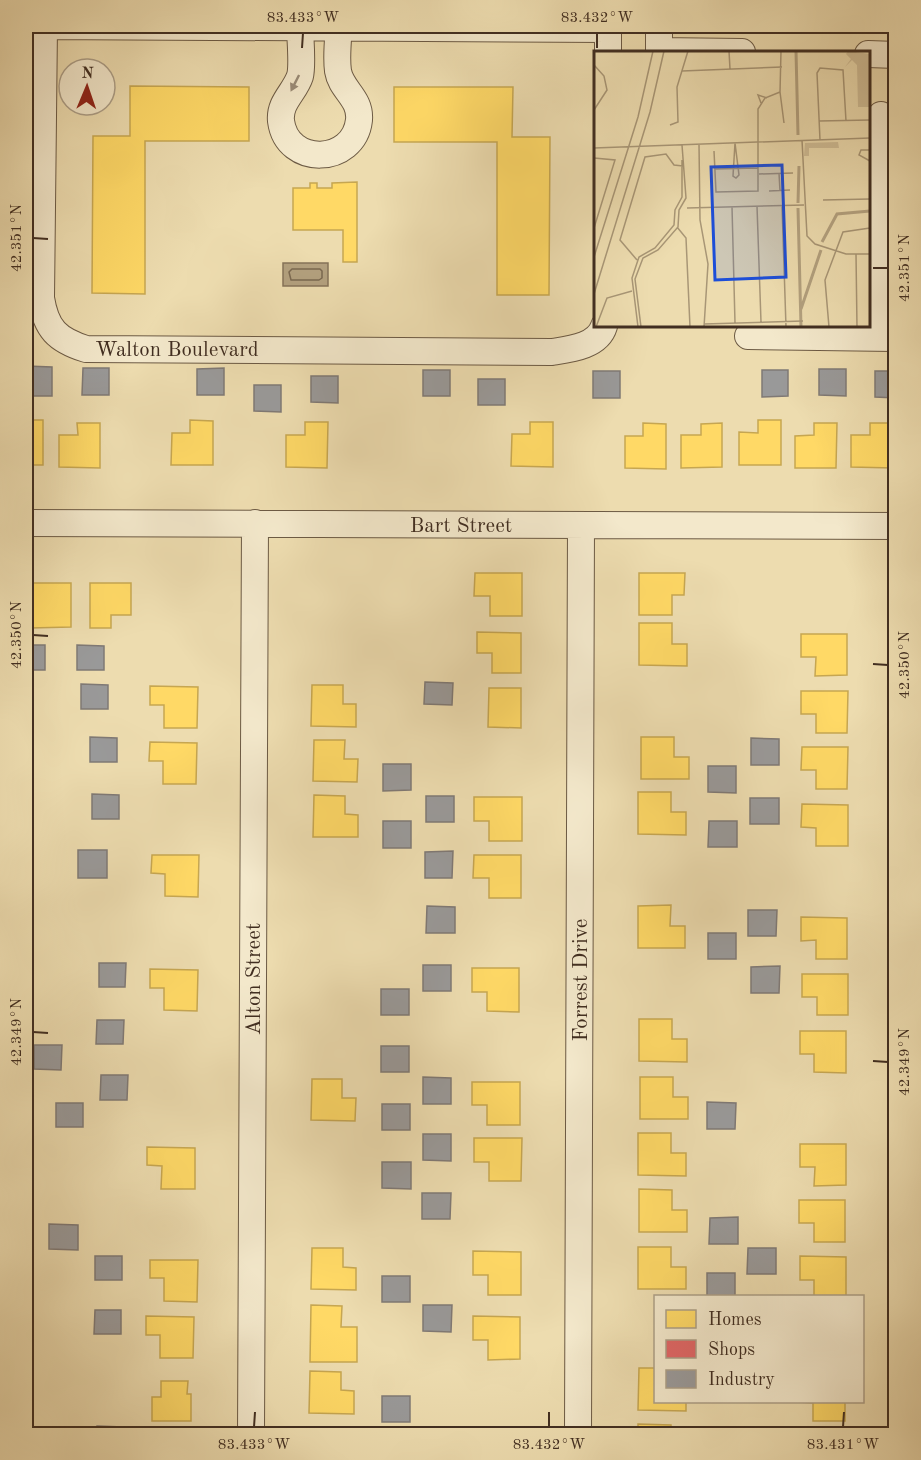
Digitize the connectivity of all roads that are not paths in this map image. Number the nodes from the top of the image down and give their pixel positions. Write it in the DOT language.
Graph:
graph roads {
  1 [pos="44,26"];
  2 [pos="300,26"];
  3 [pos="339,26"];
  4 [pos="659,26"];
  5 [pos="608,36"];
  6 [pos="659,51"];
  7 [pos="870,54"];
  8 [pos="896,55"];
  9 [pos="882,115"];
  10 [pos="604,327"];
  11 [pos="748,336"];
  12 [pos="887,338"];
  13 [pos="26,523"];
  14 [pos="255,523"];
  15 [pos="581,525"];
  16 [pos="896,526"];
  17 [pos="251,1434"];
  18 [pos="578,1434"];
  1 -- 2 [label="street"];
  1 -- 10 [label="street, Walton Boulevard"];
  2 -- 3 [label="street"];
  2 -- 3 [label="street, one-way"];
  3 -- 5 [label="street"];
  4 -- 6 [label="street"];
  7 -- 8 [label="street"];
  9 -- 12 [label="street"];
  11 -- 12 [label="street"];
  13 -- 14 [label="street, Bart Street"];
  14 -- 15 [label="street, Bart Street"];
  14 -- 17 [label="street, Alton Street"];
  15 -- 16 [label="street, Bart Street"];
  15 -- 18 [label="street, Forrest Drive"];
}
